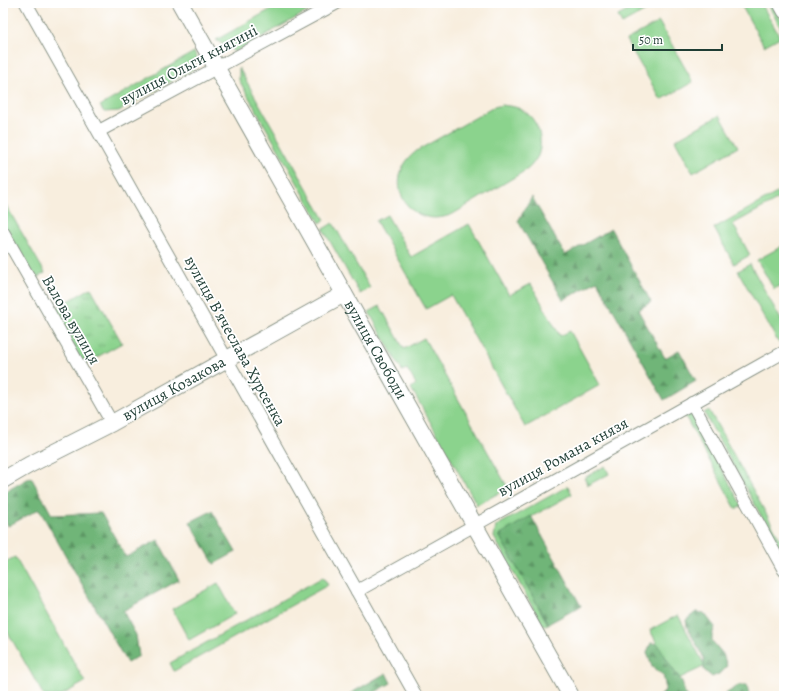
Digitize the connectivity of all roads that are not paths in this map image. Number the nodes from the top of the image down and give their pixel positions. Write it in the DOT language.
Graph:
graph roads {
  1 [pos="26,3"];
  2 [pos="180,3"];
  3 [pos="779,3"];
  4 [pos="331,4"];
  5 [pos="784,12"];
  6 [pos="217,68"];
  7 [pos="99,131"];
  8 [pos="3,232"];
  9 [pos="344,294"];
  10 [pos="784,352"];
  11 [pos="227,360"];
  12 [pos="692,403"];
  13 [pos="112,423"];
  14 [pos="3,480"];
  15 [pos="475,525"];
  16 [pos="784,570"];
  17 [pos="357,591"];
  18 [pos="416,696"];
  19 [pos="571,696"];
  1 -- 7 [label="street, вулиця Вʼячеслава Хурсенка"];
  2 -- 6 [label="street, вулиця Свободи"];
  3 -- 5 [label="street"];
  4 -- 6 [label="street, вулиця Ольги княгині"];
  6 -- 7 [label="street, вулиця Ольги княгині"];
  6 -- 9 [label="street, вулиця Свободи"];
  7 -- 11 [label="street, вулиця Вʼячеслава Хурсенка"];
  8 -- 13 [label="street, Валова вулиця"];
  9 -- 11 [label="street, вулиця Козакова"];
  9 -- 15 [label="street, вулиця Свободи"];
  10 -- 12 [label="street, вулиця Романа князя"];
  11 -- 13 [label="street, вулиця Козакова"];
  11 -- 17 [label="street, вулиця Вʼячеслава Хурсенка"];
  12 -- 15 [label="street, вулиця Романа князя"];
  12 -- 16 [label="street"];
  13 -- 14 [label="street, вулиця Козакова"];
  15 -- 17 [label="street, вулиця Романа князя"];
  15 -- 19 [label="street, вулиця Свободи"];
  17 -- 18 [label="street, вулиця Вʼячеслава Хурсенка"];
}
